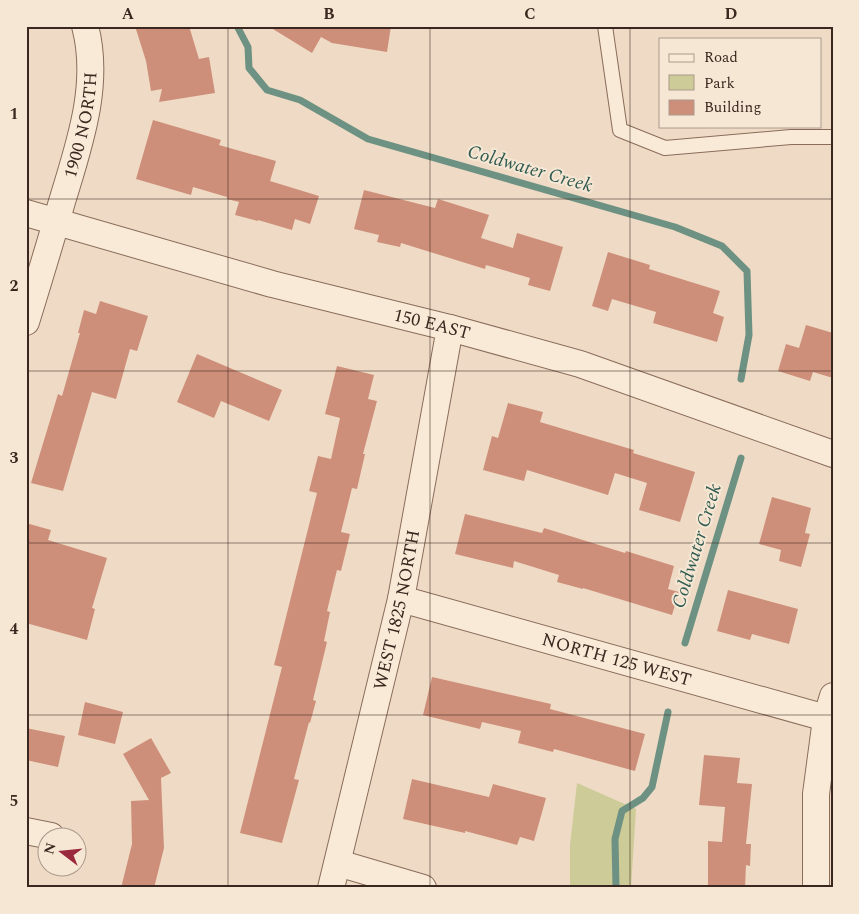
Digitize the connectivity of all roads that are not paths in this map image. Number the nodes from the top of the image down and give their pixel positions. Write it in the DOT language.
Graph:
graph roads {
  1 [pos="85,26"];
  2 [pos="605,26"];
  3 [pos="833,137"];
  4 [pos="26,214"];
  5 [pos="56,222"];
  6 [pos="26,322"];
  7 [pos="450,328"];
  8 [pos="833,454"];
  9 [pos="401,599"];
  10 [pos="831,712"];
  11 [pos="334,876"];
  12 [pos="423,888"];
  13 [pos="816,888"];
  1 -- 5 [label="street, 1900 NORTH"];
  2 -- 3 [label="lane"];
  4 -- 5 [label="street, 150 EAST"];
  5 -- 6 [label="street, 1900 NORTH"];
  5 -- 7 [label="street, 150 EAST"];
  7 -- 8 [label="street, 150 EAST"];
  7 -- 9 [label="street, WEST 1825 NORTH"];
  9 -- 10 [label="street, NORTH 125 WEST"];
  9 -- 11 [label="street, WEST 1825 NORTH"];
  10 -- 13 [label="street"];
  11 -- 12 [label="street"];
}
